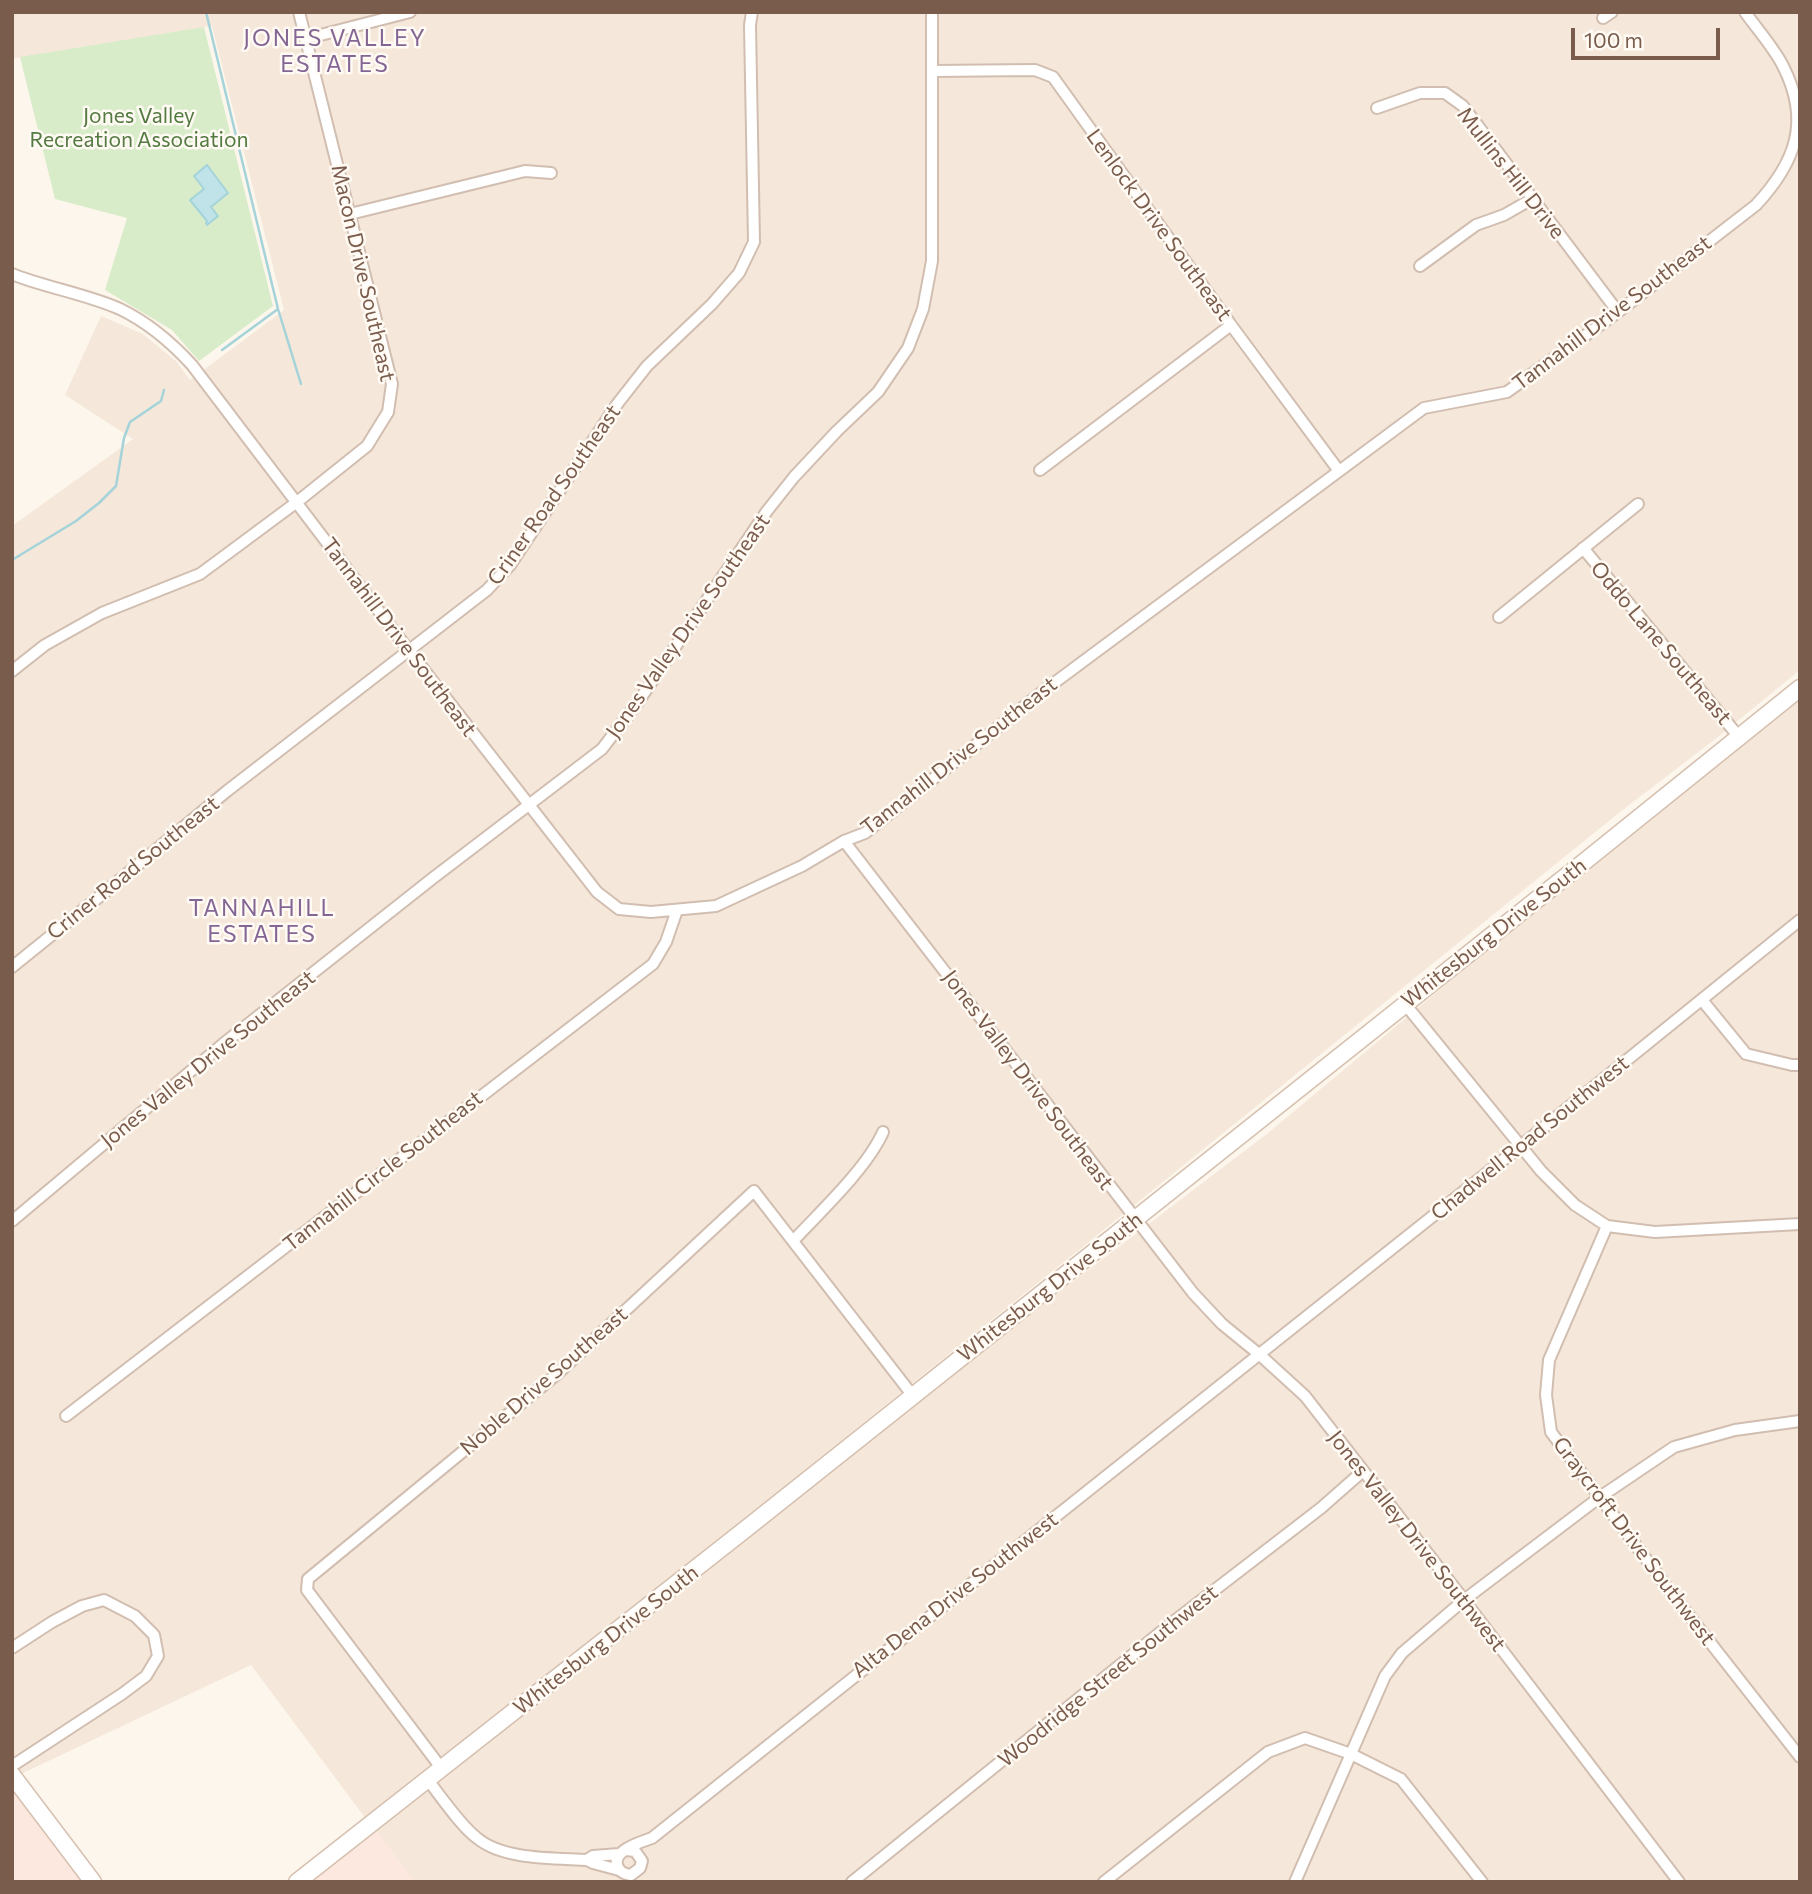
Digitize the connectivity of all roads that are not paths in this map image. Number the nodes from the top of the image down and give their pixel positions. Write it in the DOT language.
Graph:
graph roads {
  1 [pos="299,12"];
  2 [pos="410,12"];
  3 [pos="752,12"];
  4 [pos="932,12"];
  5 [pos="1745,12"];
  6 [pos="306,40"];
  7 [pos="932,71"];
  8 [pos="1377,108"];
  9 [pos="551,173"];
  10 [pos="1532,200"];
  11 [pos="350,214"];
  12 [pos="1420,266"];
  13 [pos="12,275"];
  14 [pos="1618,312"];
  15 [pos="1231,325"];
  16 [pos="1040,470"];
  17 [pos="1339,471"];
  18 [pos="297,502"];
  19 [pos="1638,504"];
  20 [pos="1583,548"];
  21 [pos="1499,617"];
  22 [pos="410,652"];
  23 [pos="12,670"];
  24 [pos="1800,688"];
  25 [pos="1739,737"];
  26 [pos="528,805"];
  27 [pos="844,841"];
  28 [pos="677,910"];
  29 [pos="1800,920"];
  30 [pos="12,967"];
  31 [pos="1702,1000"];
  32 [pos="1405,1004"];
  33 [pos="1800,1065"];
  34 [pos="883,1132"];
  35 [pos="1521,1146"];
  36 [pos="1135,1219"];
  37 [pos="12,1221"];
  38 [pos="1800,1224"];
  39 [pos="1607,1226"];
  40 [pos="794,1240"];
  41 [pos="1260,1355"];
  42 [pos="913,1396"];
  43 [pos="66,1416"];
  44 [pos="1800,1421"];
  45 [pos="1363,1471"];
  46 [pos="1600,1497"];
  47 [pos="1464,1600"];
  48 [pos="12,1648"];
  49 [pos="1350,1754"];
  50 [pos="1800,1757"];
  51 [pos="12,1766"];
  52 [pos="442,1769"];
  53 [pos="12,1774"];
  54 [pos="428,1780"];
  55 [pos="652,1838"];
  56 [pos="623,1852"];
  57 [pos="587,1860"];
  58 [pos="641,1865"];
  59 [pos="627,1876"];
  60 [pos="93,1882"];
  61 [pos="297,1882"];
  62 [pos="646,1882"];
  63 [pos="852,1882"];
  64 [pos="1104,1882"];
  65 [pos="1295,1882"];
  66 [pos="1482,1882"];
  67 [pos="1679,1882"];
  1 -- 6 [label="street, Macon Drive Southeast"];
  2 -- 6 [label="street"];
  3 -- 22 [label="street, Criner Road Southeast"];
  4 -- 7 [label="street, Jones Valley Drive Southeast"];
  5 -- 14 [label="street, Tannahill Drive Southeast"];
  6 -- 11 [label="street, Macon Drive Southeast"];
  7 -- 15 [label="street, Lenlock Drive Southeast"];
  7 -- 26 [label="street, Jones Valley Drive Southeast"];
  8 -- 10 [label="street, Mullins Hill Drive"];
  9 -- 11 [label="street"];
  10 -- 12 [label="street"];
  10 -- 14 [label="street, Mullins Hill Drive"];
  11 -- 18 [label="street, Macon Drive Southeast"];
  13 -- 18 [label="street, Tannahill Drive Southeast"];
  14 -- 17 [label="street, Tannahill Drive Southeast"];
  15 -- 16 [label="street"];
  15 -- 17 [label="street, Lenlock Drive Southeast"];
  17 -- 27 [label="street, Tannahill Drive Southeast"];
  18 -- 22 [label="street, Tannahill Drive Southeast"];
  18 -- 23 [label="street, Macon Drive Southeast"];
  19 -- 20 [label="street"];
  20 -- 21 [label="street"];
  20 -- 25 [label="street, Oddo Lane Southeast"];
  22 -- 26 [label="street, Tannahill Drive Southeast"];
  22 -- 30 [label="street, Criner Road Southeast"];
  24 -- 25 [label="main road, Whitesburg Drive South"];
  25 -- 32 [label="main road, Whitesburg Drive South"];
  26 -- 28 [label="street, Tannahill Drive Southeast"];
  26 -- 37 [label="street, Jones Valley Drive Southeast"];
  27 -- 28 [label="street, Tannahill Drive Southeast"];
  27 -- 36 [label="street, Jones Valley Drive Southeast"];
  28 -- 43 [label="street, Tannahill Circle Southeast"];
  29 -- 31 [label="street, Chadwell Road Southwest"];
  31 -- 33 [label="street"];
  31 -- 35 [label="street, Chadwell Road Southwest"];
  32 -- 35 [label="street"];
  32 -- 36 [label="main road, Whitesburg Drive South"];
  34 -- 40 [label="street"];
  35 -- 39 [label="street"];
  35 -- 41 [label="street, Chadwell Road Southwest"];
  36 -- 41 [label="street, Jones Valley Drive Southwest"];
  36 -- 42 [label="main road, Whitesburg Drive South"];
  38 -- 39 [label="street"];
  39 -- 46 [label="street, Graycroft Drive Southwest"];
  40 -- 42 [label="street, Noble Drive Southeast"];
  40 -- 52 [label="street, Noble Drive Southeast"];
  41 -- 45 [label="street, Jones Valley Drive Southwest"];
  41 -- 55 [label="street, Alta Dena Drive Southwest"];
  42 -- 52 [label="main road, Whitesburg Drive South"];
  44 -- 46 [label="street"];
  45 -- 47 [label="street, Jones Valley Drive Southwest"];
  45 -- 63 [label="street, Woodridge Street Southwest"];
  46 -- 47 [label="street"];
  46 -- 50 [label="street, Graycroft Drive Southwest"];
  47 -- 49 [label="street"];
  47 -- 67 [label="street, Jones Valley Drive Southwest"];
  48 -- 51 [label="street"];
  49 -- 64 [label="street"];
  49 -- 65 [label="street"];
  49 -- 66 [label="street"];
  52 -- 54 [label="main road, Whitesburg Drive South"];
  53 -- 60 [label="main road"];
  54 -- 57 [label="street"];
  54 -- 61 [label="main road, Whitesburg Drive South"];
  55 -- 56 [label="street, Alta Dena Drive Southwest"];
  55 -- 58 [label="street, Alta Dena Drive Southwest"];
  56 -- 57 [label="street, Alta Dena Drive Southwest"];
  56 -- 58 [label="street"];
  56 -- 59 [label="street"];
  57 -- 59 [label="street"];
  58 -- 59 [label="street"];
  58 -- 62 [label="street"];
}
